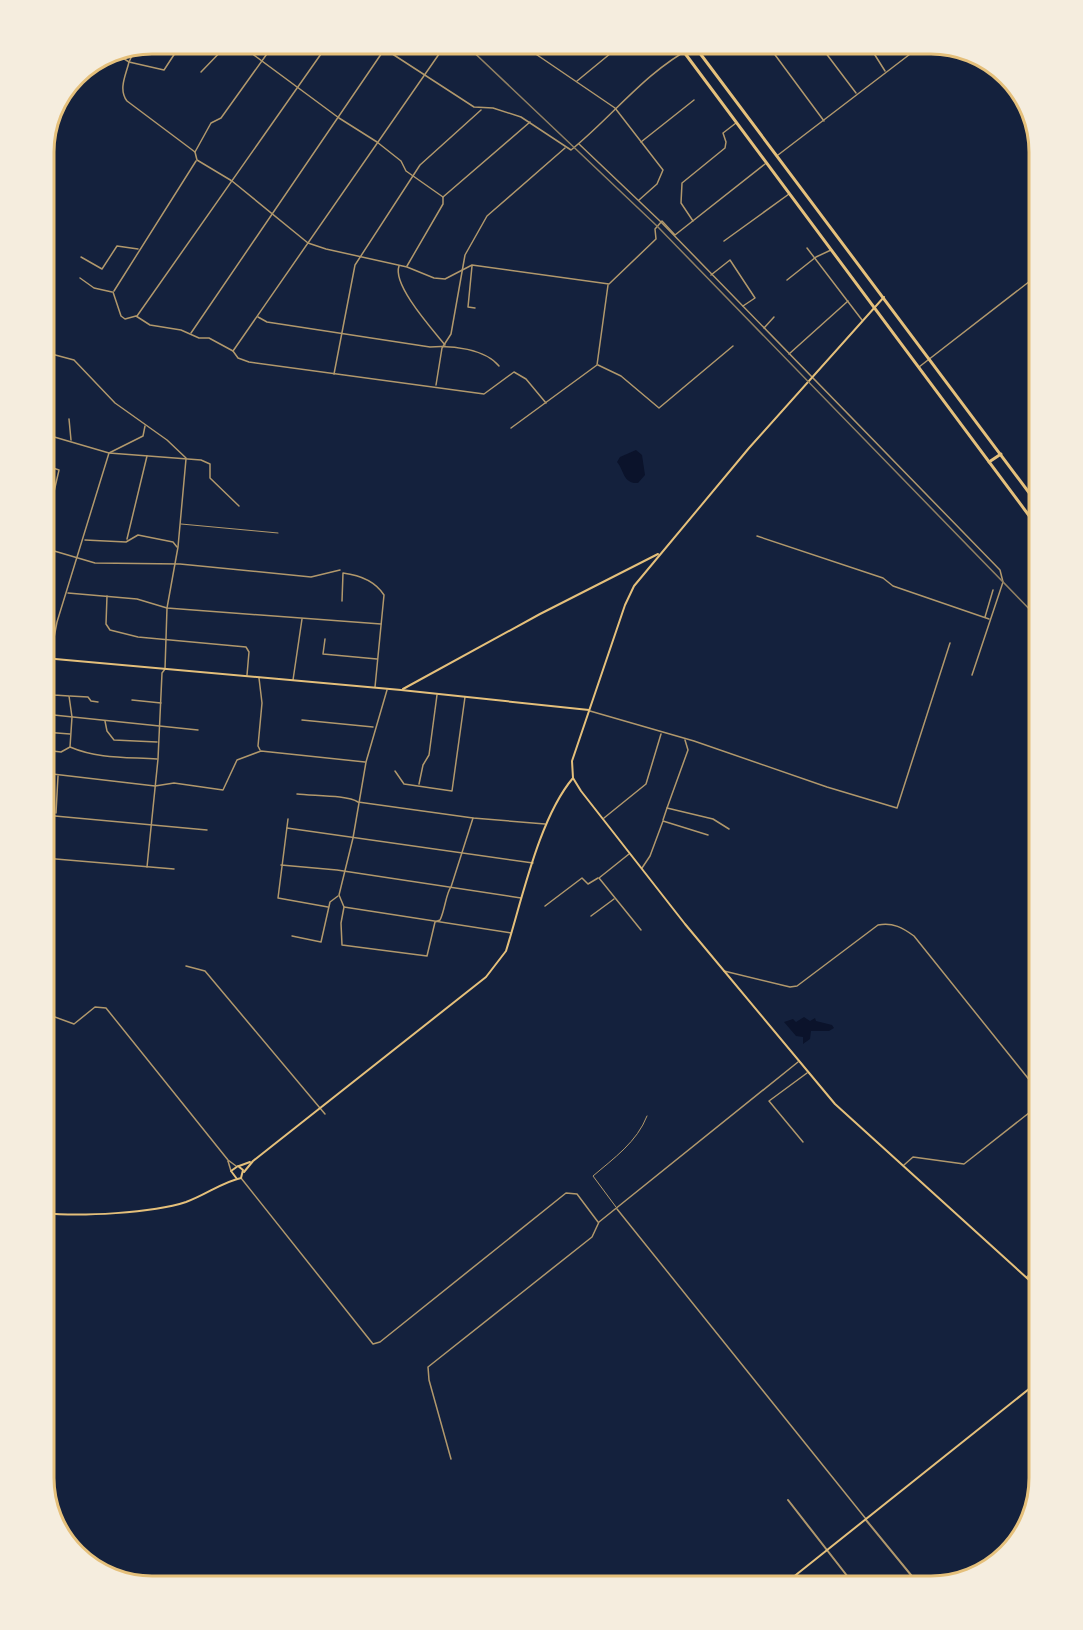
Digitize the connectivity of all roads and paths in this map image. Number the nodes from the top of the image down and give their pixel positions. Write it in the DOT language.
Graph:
graph roads {
  1 [pos="174,54"];
  2 [pos="218,54"];
  3 [pos="253,54"];
  4 [pos="266,54"];
  5 [pos="321,54"];
  6 [pos="381,54"];
  7 [pos="390,54"];
  8 [pos="439,54"];
  9 [pos="610,54"];
  10 [pos="682,54"];
  11 [pos="685,54"];
  12 [pos="702,54"];
  13 [pos="774,54"];
  14 [pos="827,54"];
  15 [pos="874,54"];
  16 [pos="910,54"];
  17 [pos="538,55"];
  18 [pos="132,57"];
  19 [pos="123,58"];
  20 [pos="262,60"];
  21 [pos="129,62"];
  22 [pos="201,72"];
  23 [pos="885,73"];
  24 [pos="425,76"];
  25 [pos="577,81"];
  26 [pos="297,87"];
  27 [pos="857,94"];
  28 [pos="694,100"];
  29 [pos="615,108"];
  30 [pos="482,109"];
  31 [pos="339,118"];
  32 [pos="531,122"];
  33 [pos="736,122"];
  34 [pos="824,122"];
  35 [pos="377,142"];
  36 [pos="640,142"];
  37 [pos="579,144"];
  38 [pos="566,147"];
  39 [pos="195,152"];
  40 [pos="777,156"];
  41 [pos="197,160"];
  42 [pos="766,162"];
  43 [pos="412,176"];
  44 [pos="232,181"];
  45 [pos="789,193"];
  46 [pos="443,197"];
  47 [pos="639,200"];
  48 [pos="272,214"];
  49 [pos="693,221"];
  50 [pos="661,222"];
  51 [pos="724,241"];
  52 [pos="308,243"];
  53 [pos="807,248"];
  54 [pos="138,249"];
  55 [pos="832,249"];
  56 [pos="81,257"];
  57 [pos="360,257"];
  58 [pos="816,257"];
  59 [pos="472,265"];
  60 [pos="399,266"];
  61 [pos="406,267"];
  62 [pos="464,268"];
  63 [pos="711,274"];
  64 [pos="80,278"];
  65 [pos="787,280"];
  66 [pos="1029,282"];
  67 [pos="609,284"];
  68 [pos="113,292"];
  69 [pos="884,297"];
  70 [pos="848,301"];
  71 [pos="742,307"];
  72 [pos="875,307"];
  73 [pos="476,308"];
  74 [pos="136,316"];
  75 [pos="258,317"];
  76 [pos="774,317"];
  77 [pos="863,321"];
  78 [pos="763,329"];
  79 [pos="190,333"];
  80 [pos="342,335"];
  81 [pos="445,345"];
  82 [pos="733,346"];
  83 [pos="233,351"];
  84 [pos="54,355"];
  85 [pos="789,355"];
  86 [pos="931,358"];
  87 [pos="597,365"];
  88 [pos="499,366"];
  89 [pos="919,367"];
  90 [pos="333,375"];
  91 [pos="813,377"];
  92 [pos="436,387"];
  93 [pos="546,403"];
  94 [pos="69,419"];
  95 [pos="145,426"];
  96 [pos="511,428"];
  97 [pos="54,437"];
  98 [pos="70,441"];
  99 [pos="109,453"];
  100 [pos="1001,454"];
  101 [pos="148,455"];
  102 [pos="186,459"];
  103 [pos="989,462"];
  104 [pos="54,469"];
  105 [pos="54,490"];
  106 [pos="1029,491"];
  107 [pos="239,506"];
  108 [pos="1029,515"];
  109 [pos="180,526"];
  110 [pos="278,533"];
  111 [pos="757,536"];
  112 [pos="84,540"];
  113 [pos="127,540"];
  114 [pos="178,547"];
  115 [pos="54,551"];
  116 [pos="660,553"];
  117 [pos="79,558"];
  118 [pos="173,565"];
  119 [pos="340,570"];
  120 [pos="993,590"];
  121 [pos="68,593"];
  122 [pos="107,596"];
  123 [pos="342,601"];
  124 [pos="167,608"];
  125 [pos="303,617"];
  126 [pos="984,618"];
  127 [pos="991,620"];
  128 [pos="381,624"];
  129 [pos="54,635"];
  130 [pos="167,639"];
  131 [pos="325,639"];
  132 [pos="950,643"];
  133 [pos="54,659"];
  134 [pos="378,659"];
  135 [pos="165,669"];
  136 [pos="972,675"];
  137 [pos="246,676"];
  138 [pos="259,678"];
  139 [pos="293,681"];
  140 [pos="375,688"];
  141 [pos="388,689"];
  142 [pos="401,690"];
  143 [pos="54,695"];
  144 [pos="437,695"];
  145 [pos="69,696"];
  146 [pos="465,697"];
  147 [pos="132,700"];
  148 [pos="98,702"];
  149 [pos="162,703"];
  150 [pos="589,711"];
  151 [pos="54,715"];
  152 [pos="72,717"];
  153 [pos="105,720"];
  154 [pos="302,720"];
  155 [pos="158,724"];
  156 [pos="374,727"];
  157 [pos="198,730"];
  158 [pos="54,733"];
  159 [pos="662,733"];
  160 [pos="70,734"];
  161 [pos="685,739"];
  162 [pos="157,742"];
  163 [pos="70,747"];
  164 [pos="54,751"];
  165 [pos="261,751"];
  166 [pos="158,759"];
  167 [pos="366,762"];
  168 [pos="395,771"];
  169 [pos="54,774"];
  170 [pos="58,775"];
  171 [pos="573,778"];
  172 [pos="155,786"];
  173 [pos="419,786"];
  174 [pos="297,794"];
  175 [pos="358,802"];
  176 [pos="667,808"];
  177 [pos="56,815"];
  178 [pos="473,818"];
  179 [pos="288,819"];
  180 [pos="602,819"];
  181 [pos="663,821"];
  182 [pos="151,824"];
  183 [pos="548,824"];
  184 [pos="287,828"];
  185 [pos="729,828"];
  186 [pos="207,830"];
  187 [pos="708,836"];
  188 [pos="353,838"];
  189 [pos="461,853"];
  190 [pos="630,854"];
  191 [pos="54,859"];
  192 [pos="533,863"];
  193 [pos="281,865"];
  194 [pos="147,867"];
  195 [pos="174,869"];
  196 [pos="642,869"];
  197 [pos="345,872"];
  198 [pos="599,878"];
  199 [pos="451,887"];
  200 [pos="339,895"];
  201 [pos="615,898"];
  202 [pos="522,899"];
  203 [pos="545,906"];
  204 [pos="328,907"];
  205 [pos="344,907"];
  206 [pos="591,916"];
  207 [pos="435,922"];
  208 [pos="641,930"];
  209 [pos="512,933"];
  210 [pos="292,936"];
  211 [pos="186,966"];
  212 [pos="723,971"];
  213 [pos="54,1017"];
  214 [pos="798,1062"];
  215 [pos="807,1073"];
  216 [pos="1029,1078"];
  217 [pos="318,1110"];
  218 [pos="325,1114"];
  219 [pos="1029,1114"];
  220 [pos="647,1116"];
  221 [pos="803,1142"];
  222 [pos="228,1161"];
  223 [pos="253,1161"];
  224 [pos="903,1165"];
  225 [pos="238,1166"];
  226 [pos="231,1172"];
  227 [pos="244,1172"];
  228 [pos="241,1178"];
  229 [pos="237,1179"];
  230 [pos="221,1185"];
  231 [pos="617,1209"];
  232 [pos="54,1213"];
  233 [pos="599,1222"];
  234 [pos="1027,1277"];
  235 [pos="1029,1390"];
  236 [pos="451,1459"];
  237 [pos="788,1500"];
  238 [pos="866,1520"];
  239 [pos="826,1551"];
  240 [pos="795,1576"];
  241 [pos="847,1576"];
  242 [pos="911,1576"];
  1 -- 21 [label="street"];
  2 -- 22 [label="street"];
  3 -- 20 [label="street"];
  4 -- 20 [label="street"];
  5 -- 26 [label="street"];
  6 -- 31 [label="street"];
  7 -- 24 [label="street"];
  8 -- 24 [label="street"];
  9 -- 25 [label="street"];
  10 -- 29 [label="street"];
  11 -- 33 [label="highway"];
  12 -- 40 [label="highway"];
  13 -- 34 [label="street"];
  14 -- 27 [label="street"];
  15 -- 23 [label="street"];
  16 -- 23 [label="street"];
  17 -- 25 [label="street"];
  18 -- 21 [label="street"];
  19 -- 21 [label="street"];
  20 -- 26 [label="street"];
  20 -- 39 [label="street"];
  21 -- 39 [label="street"];
  23 -- 27 [label="street"];
  24 -- 30 [label="street"];
  24 -- 35 [label="street"];
  25 -- 29 [label="street"];
  26 -- 31 [label="street"];
  26 -- 44 [label="street"];
  27 -- 34 [label="street"];
  28 -- 36 [label="street"];
  29 -- 36 [label="street"];
  29 -- 37 [label="street"];
  30 -- 32 [label="street"];
  30 -- 43 [label="street"];
  31 -- 35 [label="street"];
  31 -- 48 [label="street"];
  32 -- 38 [label="street"];
  32 -- 46 [label="street"];
  33 -- 42 [label="highway"];
  33 -- 49 [label="street"];
  34 -- 40 [label="street"];
  35 -- 43 [label="street"];
  35 -- 52 [label="street"];
  36 -- 47 [label="street"];
  37 -- 38 [label="street"];
  37 -- 47 [label="street"];
  38 -- 62 [label="street"];
  39 -- 41 [label="street"];
  40 -- 69 [label="highway"];
  41 -- 44 [label="street"];
  41 -- 54 [label="street"];
  42 -- 45 [label="highway"];
  42 -- 49 [label="street"];
  43 -- 46 [label="street"];
  43 -- 57 [label="street"];
  44 -- 48 [label="street"];
  44 -- 74 [label="street"];
  45 -- 51 [label="street"];
  45 -- 55 [label="highway"];
  46 -- 61 [label="street"];
  47 -- 50 [label="street"];
  48 -- 52 [label="street"];
  48 -- 79 [label="street"];
  49 -- 50 [label="street"];
  50 -- 63 [label="street"];
  50 -- 67 [label="street"];
  52 -- 57 [label="street"];
  52 -- 75 [label="street"];
  53 -- 58 [label="street"];
  54 -- 56 [label="street"];
  54 -- 68 [label="street"];
  55 -- 58 [label="street"];
  55 -- 72 [label="highway"];
  57 -- 60 [label="street"];
  57 -- 80 [label="street"];
  58 -- 65 [label="street"];
  58 -- 70 [label="street"];
  59 -- 62 [label="street"];
  59 -- 67 [label="street"];
  59 -- 73 [label="street"];
  60 -- 61 [label="street"];
  60 -- 81 [label="street"];
  61 -- 62 [label="street"];
  62 -- 81 [label="street"];
  63 -- 71 [label="street"];
  63 -- 71 [label="street"];
  64 -- 68 [label="street"];
  66 -- 86 [label="street"];
  67 -- 87 [label="street"];
  68 -- 74 [label="street"];
  69 -- 72 [label="main road"];
  69 -- 86 [label="highway"];
  70 -- 77 [label="street"];
  70 -- 85 [label="street"];
  71 -- 78 [label="street"];
  72 -- 77 [label="main road"];
  72 -- 89 [label="highway"];
  74 -- 79 [label="street"];
  75 -- 80 [label="street"];
  75 -- 83 [label="street"];
  76 -- 78 [label="street"];
  77 -- 91 [label="main road"];
  78 -- 85 [label="street"];
  79 -- 83 [label="street"];
  80 -- 81 [label="street"];
  80 -- 90 [label="street"];
  81 -- 88 [label="street"];
  81 -- 92 [label="street"];
  82 -- 87 [label="street"];
  83 -- 90 [label="street"];
  84 -- 95 [label="street"];
  85 -- 91 [label="street"];
  86 -- 89 [label="street"];
  86 -- 100 [label="highway"];
  87 -- 93 [label="street"];
  89 -- 103 [label="highway"];
  90 -- 92 [label="street"];
  91 -- 116 [label="main road"];
  91 -- 127 [label="street"];
  92 -- 93 [label="street"];
  93 -- 96 [label="street"];
  94 -- 98 [label="street"];
  95 -- 99 [label="street"];
  95 -- 102 [label="street"];
  97 -- 98 [label="street"];
  98 -- 99 [label="street"];
  99 -- 101 [label="street"];
  99 -- 112 [label="street"];
  100 -- 103 [label="highway"];
  100 -- 106 [label="highway"];
  101 -- 102 [label="street"];
  101 -- 113 [label="street"];
  102 -- 107 [label="street"];
  102 -- 109 [label="street"];
  103 -- 108 [label="highway"];
  104 -- 105 [label="street"];
  109 -- 110 [label="lane"];
  109 -- 114 [label="street"];
  111 -- 126 [label="street"];
  112 -- 113 [label="street"];
  112 -- 117 [label="street"];
  113 -- 114 [label="street"];
  114 -- 118 [label="street"];
  115 -- 117 [label="street"];
  116 -- 142 [label="main road"];
  116 -- 150 [label="main road"];
  117 -- 118 [label="street"];
  117 -- 121 [label="street"];
  118 -- 119 [label="street"];
  118 -- 124 [label="street"];
  120 -- 126 [label="street"];
  121 -- 122 [label="street"];
  121 -- 129 [label="street"];
  122 -- 124 [label="street"];
  122 -- 130 [label="street"];
  123 -- 128 [label="street"];
  124 -- 125 [label="street"];
  124 -- 130 [label="street"];
  125 -- 128 [label="street"];
  125 -- 139 [label="street"];
  126 -- 127 [label="street"];
  127 -- 136 [label="street"];
  128 -- 134 [label="street"];
  130 -- 135 [label="street"];
  130 -- 137 [label="street"];
  131 -- 134 [label="street"];
  132 -- 161 [label="street"];
  133 -- 135 [label="main road"];
  134 -- 140 [label="street"];
  135 -- 137 [label="main road"];
  135 -- 149 [label="street"];
  137 -- 138 [label="main road"];
  138 -- 139 [label="main road"];
  138 -- 165 [label="street"];
  139 -- 140 [label="main road"];
  140 -- 141 [label="main road"];
  141 -- 142 [label="main road"];
  141 -- 156 [label="street"];
  142 -- 144 [label="main road"];
  143 -- 145 [label="street"];
  144 -- 146 [label="main road"];
  144 -- 173 [label="street"];
  145 -- 148 [label="street"];
  145 -- 152 [label="street"];
  146 -- 150 [label="main road"];
  146 -- 173 [label="street"];
  147 -- 149 [label="street"];
  149 -- 155 [label="street"];
  150 -- 159 [label="street"];
  150 -- 171 [label="main road"];
  151 -- 152 [label="street"];
  152 -- 153 [label="street"];
  152 -- 160 [label="street"];
  153 -- 155 [label="street"];
  153 -- 162 [label="street"];
  154 -- 156 [label="street"];
  155 -- 157 [label="street"];
  155 -- 162 [label="street"];
  156 -- 167 [label="street"];
  158 -- 160 [label="street"];
  159 -- 161 [label="street"];
  159 -- 180 [label="street"];
  160 -- 163 [label="street"];
  161 -- 176 [label="street"];
  162 -- 166 [label="street"];
  163 -- 164 [label="street"];
  163 -- 166 [label="street"];
  165 -- 167 [label="street"];
  165 -- 172 [label="street"];
  166 -- 172 [label="street"];
  167 -- 175 [label="street"];
  168 -- 173 [label="street"];
  169 -- 170 [label="street"];
  170 -- 172 [label="street"];
  170 -- 177 [label="street"];
  171 -- 180 [label="main road"];
  171 -- 183 [label="main road"];
  172 -- 182 [label="street"];
  174 -- 175 [label="street"];
  175 -- 178 [label="street"];
  175 -- 188 [label="street"];
  176 -- 181 [label="street"];
  176 -- 185 [label="street"];
  177 -- 182 [label="street"];
  178 -- 183 [label="street"];
  178 -- 189 [label="street"];
  179 -- 184 [label="street"];
  180 -- 190 [label="main road"];
  181 -- 187 [label="street"];
  181 -- 196 [label="street"];
  182 -- 186 [label="street"];
  182 -- 194 [label="street"];
  183 -- 192 [label="main road"];
  184 -- 188 [label="street"];
  184 -- 193 [label="street"];
  188 -- 189 [label="street"];
  188 -- 197 [label="street"];
  189 -- 192 [label="street"];
  189 -- 199 [label="street"];
  190 -- 196 [label="main road"];
  190 -- 198 [label="street"];
  191 -- 194 [label="street"];
  192 -- 202 [label="main road"];
  193 -- 197 [label="street"];
  193 -- 204 [label="street"];
  194 -- 195 [label="street"];
  196 -- 212 [label="main road"];
  197 -- 199 [label="street"];
  197 -- 200 [label="street"];
  198 -- 201 [label="street"];
  198 -- 203 [label="street"];
  199 -- 202 [label="street"];
  199 -- 207 [label="street"];
  200 -- 204 [label="street"];
  200 -- 205 [label="street"];
  201 -- 206 [label="street"];
  201 -- 208 [label="street"];
  202 -- 209 [label="main road"];
  204 -- 210 [label="street"];
  205 -- 207 [label="street"];
  205 -- 207 [label="street"];
  207 -- 209 [label="street"];
  209 -- 217 [label="main road"];
  211 -- 217 [label="street"];
  212 -- 214 [label="main road"];
  212 -- 216 [label="street"];
  213 -- 222 [label="street"];
  214 -- 215 [label="main road"];
  214 -- 231 [label="street"];
  215 -- 221 [label="street"];
  215 -- 224 [label="main road"];
  217 -- 218 [label="street"];
  217 -- 223 [label="main road"];
  219 -- 224 [label="street"];
  220 -- 231 [label="lane"];
  222 -- 225 [label="street"];
  222 -- 226 [label="street"];
  223 -- 225 [label="main road"];
  223 -- 227 [label="main road"];
  224 -- 234 [label="main road"];
  225 -- 226 [label="main road"];
  225 -- 227 [label="main road"];
  226 -- 229 [label="main road"];
  226 -- 230 [label="main road"];
  227 -- 228 [label="main road"];
  228 -- 229 [label="main road"];
  228 -- 233 [label="street"];
  229 -- 230 [label="main road"];
  230 -- 232 [label="main road"];
  231 -- 233 [label="street"];
  231 -- 238 [label="street"];
  233 -- 236 [label="street"];
  235 -- 238 [label="main road"];
  237 -- 239 [label="street"];
  238 -- 239 [label="main road"];
  238 -- 242 [label="street"];
  239 -- 240 [label="main road"];
  239 -- 241 [label="street"];
}
